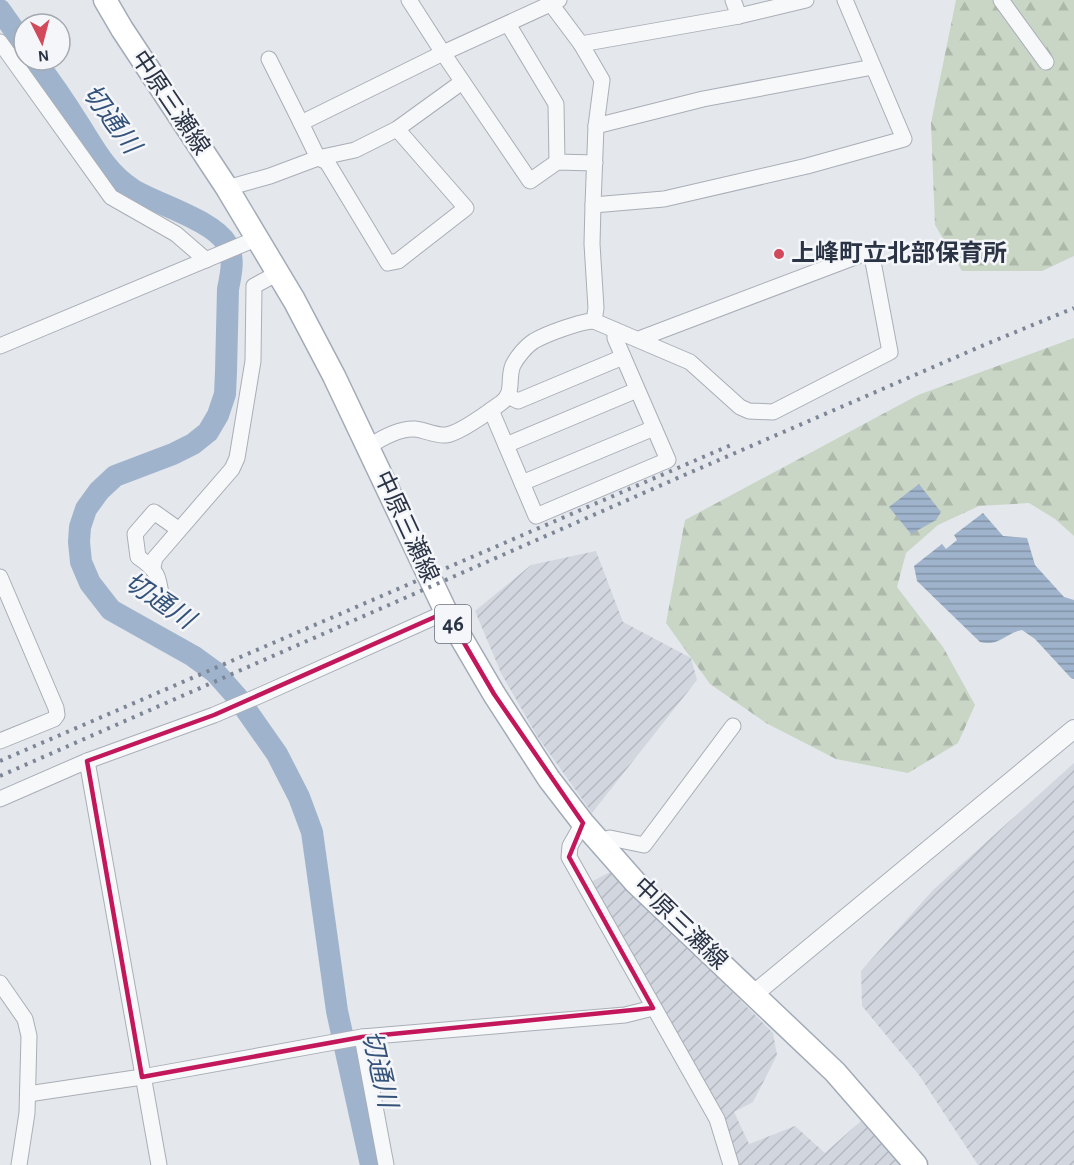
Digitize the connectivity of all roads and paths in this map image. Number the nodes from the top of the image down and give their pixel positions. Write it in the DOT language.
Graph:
graph roads {
  1 [pos="105,0"];
  2 [pos="409,0"];
  3 [pos="734,0"];
  4 [pos="806,0"];
  5 [pos="845,0"];
  6 [pos="1001,0"];
  7 [pos="552,1"];
  8 [pos="739,16"];
  9 [pos="508,24"];
  10 [pos="0,42"];
  11 [pos="581,44"];
  12 [pos="443,54"];
  13 [pos="269,59"];
  14 [pos="1046,62"];
  15 [pos="873,67"];
  16 [pos="462,82"];
  17 [pos="301,123"];
  18 [pos="596,126"];
  19 [pos="397,129"];
  20 [pos="318,159"];
  21 [pos="557,162"];
  22 [pos="595,163"];
  23 [pos="227,188"];
  24 [pos="593,205"];
  25 [pos="258,238"];
  26 [pos="206,260"];
  27 [pos="278,273"];
  28 [pos="594,321"];
  29 [pos="615,330"];
  30 [pos="639,339"];
  31 [pos="0,346"];
  32 [pos="623,357"];
  33 [pos="637,390"];
  34 [pos="508,396"];
  35 [pos="490,410"];
  36 [pos="654,428"];
  37 [pos="506,446"];
  38 [pos="368,447"];
  39 [pos="522,483"];
  40 [pos="178,530"];
  41 [pos="153,567"];
  42 [pos="0,577"];
  43 [pos="162,602"];
  44 [pos="446,612"];
  45 [pos="733,726"];
  46 [pos="1074,729"];
  47 [pos="0,741"];
  48 [pos="87,761"];
  49 [pos="0,799"];
  50 [pos="583,823"];
  51 [pos="599,841"];
  52 [pos="0,983"];
  53 [pos="754,994"];
  54 [pos="653,1008"];
  55 [pos="362,1037"];
  56 [pos="142,1077"];
  57 [pos="28,1094"];
  58 [pos="19,1165"];
  59 [pos="159,1165"];
  60 [pos="386,1165"];
  61 [pos="731,1165"];
  62 [pos="916,1165"];
  1 -- 23 [label="main road, 中原三瀬線 / 46"];
  2 -- 12 [label="street"];
  3 -- 8 [label="street"];
  4 -- 8 [label="street"];
  5 -- 15 [label="street"];
  6 -- 14 [label="street"];
  7 -- 9 [label="street"];
  7 -- 11 [label="street"];
  8 -- 11 [label="street"];
  9 -- 12 [label="street"];
  9 -- 21 [label="street"];
  10 -- 26 [label="street"];
  11 -- 18 [label="street"];
  12 -- 16 [label="street"];
  12 -- 17 [label="street"];
  13 -- 17 [label="street"];
  15 -- 18 [label="street"];
  15 -- 24 [label="street"];
  16 -- 19 [label="street"];
  16 -- 21 [label="street"];
  17 -- 20 [label="street"];
  18 -- 22 [label="street"];
  19 -- 20 [label="street"];
  19 -- 20 [label="street"];
  20 -- 23 [label="street"];
  21 -- 22 [label="street"];
  22 -- 24 [label="street"];
  23 -- 25 [label="main road, 中原三瀬線 / 46"];
  24 -- 28 [label="street"];
  25 -- 26 [label="street"];
  25 -- 27 [label="main road, 中原三瀬線 / 46"];
  26 -- 31 [label="street"];
  27 -- 38 [label="main road, 中原三瀬線 / 46"];
  27 -- 40 [label="street"];
  28 -- 29 [label="street"];
  28 -- 34 [label="street"];
  29 -- 30 [label="street"];
  29 -- 32 [label="street"];
  30 -- 30 [label="street"];
  32 -- 33 [label="street"];
  32 -- 34 [label="street"];
  33 -- 36 [label="street"];
  33 -- 37 [label="street"];
  34 -- 35 [label="street"];
  35 -- 37 [label="street"];
  35 -- 38 [label="street"];
  36 -- 39 [label="street"];
  36 -- 39 [label="street"];
  37 -- 39 [label="street"];
  38 -- 44 [label="main road, 中原三瀬線 / 46"];
  40 -- 41 [label="street"];
  40 -- 41 [label="street"];
  41 -- 43 [label="street"];
  42 -- 47 [label="street"];
  44 -- 48 [label="street"];
  44 -- 50 [label="main road, 中原三瀬線 / 46"];
  45 -- 51 [label="street"];
  46 -- 53 [label="street"];
  48 -- 49 [label="street"];
  48 -- 56 [label="street"];
  50 -- 51 [label="main road, 中原三瀬線 / 46"];
  50 -- 54 [label="street"];
  51 -- 53 [label="main road, 中原三瀬線 / 46"];
  52 -- 57 [label="street"];
  53 -- 62 [label="main road, 中原三瀬線 / 46"];
  54 -- 55 [label="street"];
  54 -- 61 [label="street"];
  55 -- 56 [label="street"];
  55 -- 60 [label="street"];
  56 -- 57 [label="street"];
  56 -- 59 [label="street"];
  57 -- 58 [label="street"];
}
